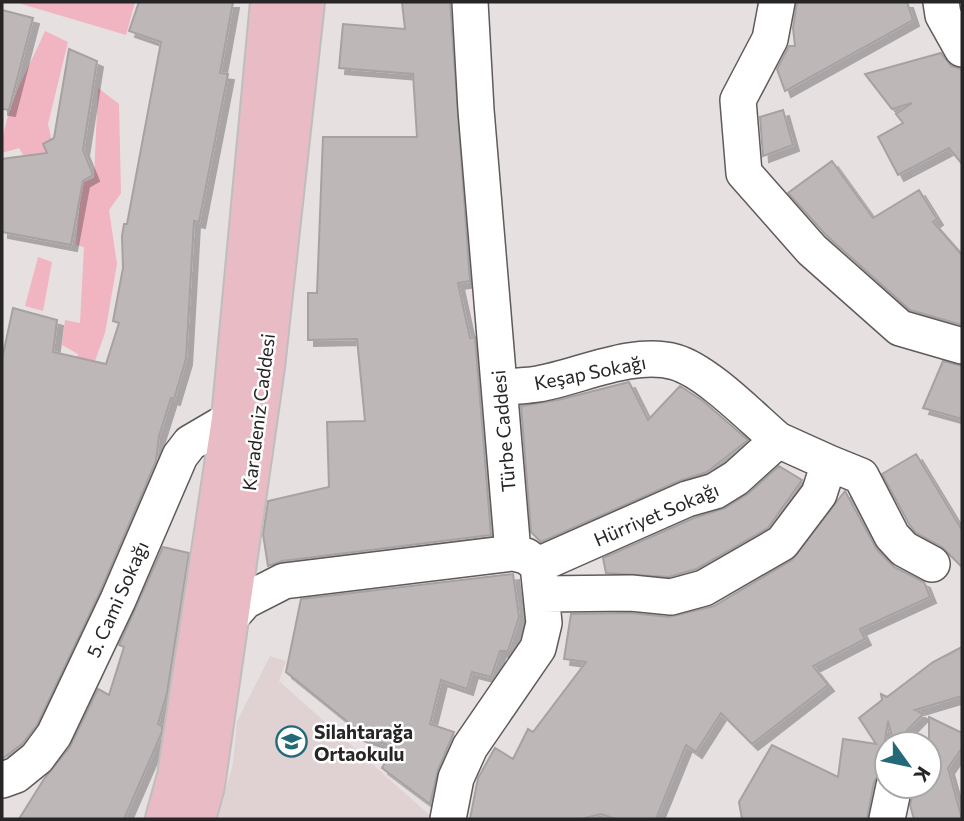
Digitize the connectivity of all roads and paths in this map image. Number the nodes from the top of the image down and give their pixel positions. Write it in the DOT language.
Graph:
graph roads {
  1 [pos="270,2"];
  2 [pos="304,2"];
  3 [pos="470,2"];
  4 [pos="777,2"];
  5 [pos="942,2"];
  6 [pos="962,49"];
  7 [pos="962,346"];
  8 [pos="500,388"];
  9 [pos="230,419"];
  10 [pos="778,440"];
  11 [pos="829,463"];
  12 [pos="240,543"];
  13 [pos="932,564"];
  14 [pos="531,571"];
  15 [pos="284,580"];
  16 [pos="230,618"];
  17 [pos="2,780"];
  18 [pos="891,800"];
  19 [pos="165,819"];
  20 [pos="196,819"];
  21 [pos="449,819"];
  22 [pos="887,819"];
  1 -- 9 [label="main road, Karadeniz Caddesi"];
  2 -- 12 [label="main road, Karadeniz Caddesi"];
  3 -- 8 [label="street, Türbe Caddesi"];
  4 -- 7 [label="street"];
  5 -- 6 [label="street"];
  8 -- 10 [label="street, Keşap Sokağı"];
  8 -- 14 [label="street, Türbe Caddesi"];
  9 -- 17 [label="street, 5. Cami Sokağı"];
  9 -- 19 [label="main road, Karadeniz Caddesi"];
  10 -- 11 [label="street"];
  10 -- 14 [label="street, Hürriyet Sokağı"];
  11 -- 13 [label="street"];
  11 -- 14 [label="street"];
  12 -- 15 [label="street"];
  12 -- 16 [label="main road, Karadeniz Caddesi"];
  14 -- 15 [label="street"];
  14 -- 21 [label="street, Türbe Caddesi"];
  15 -- 16 [label="street"];
  16 -- 20 [label="main road, Karadeniz Caddesi"];
  18 -- 22 [label="street"];
}
